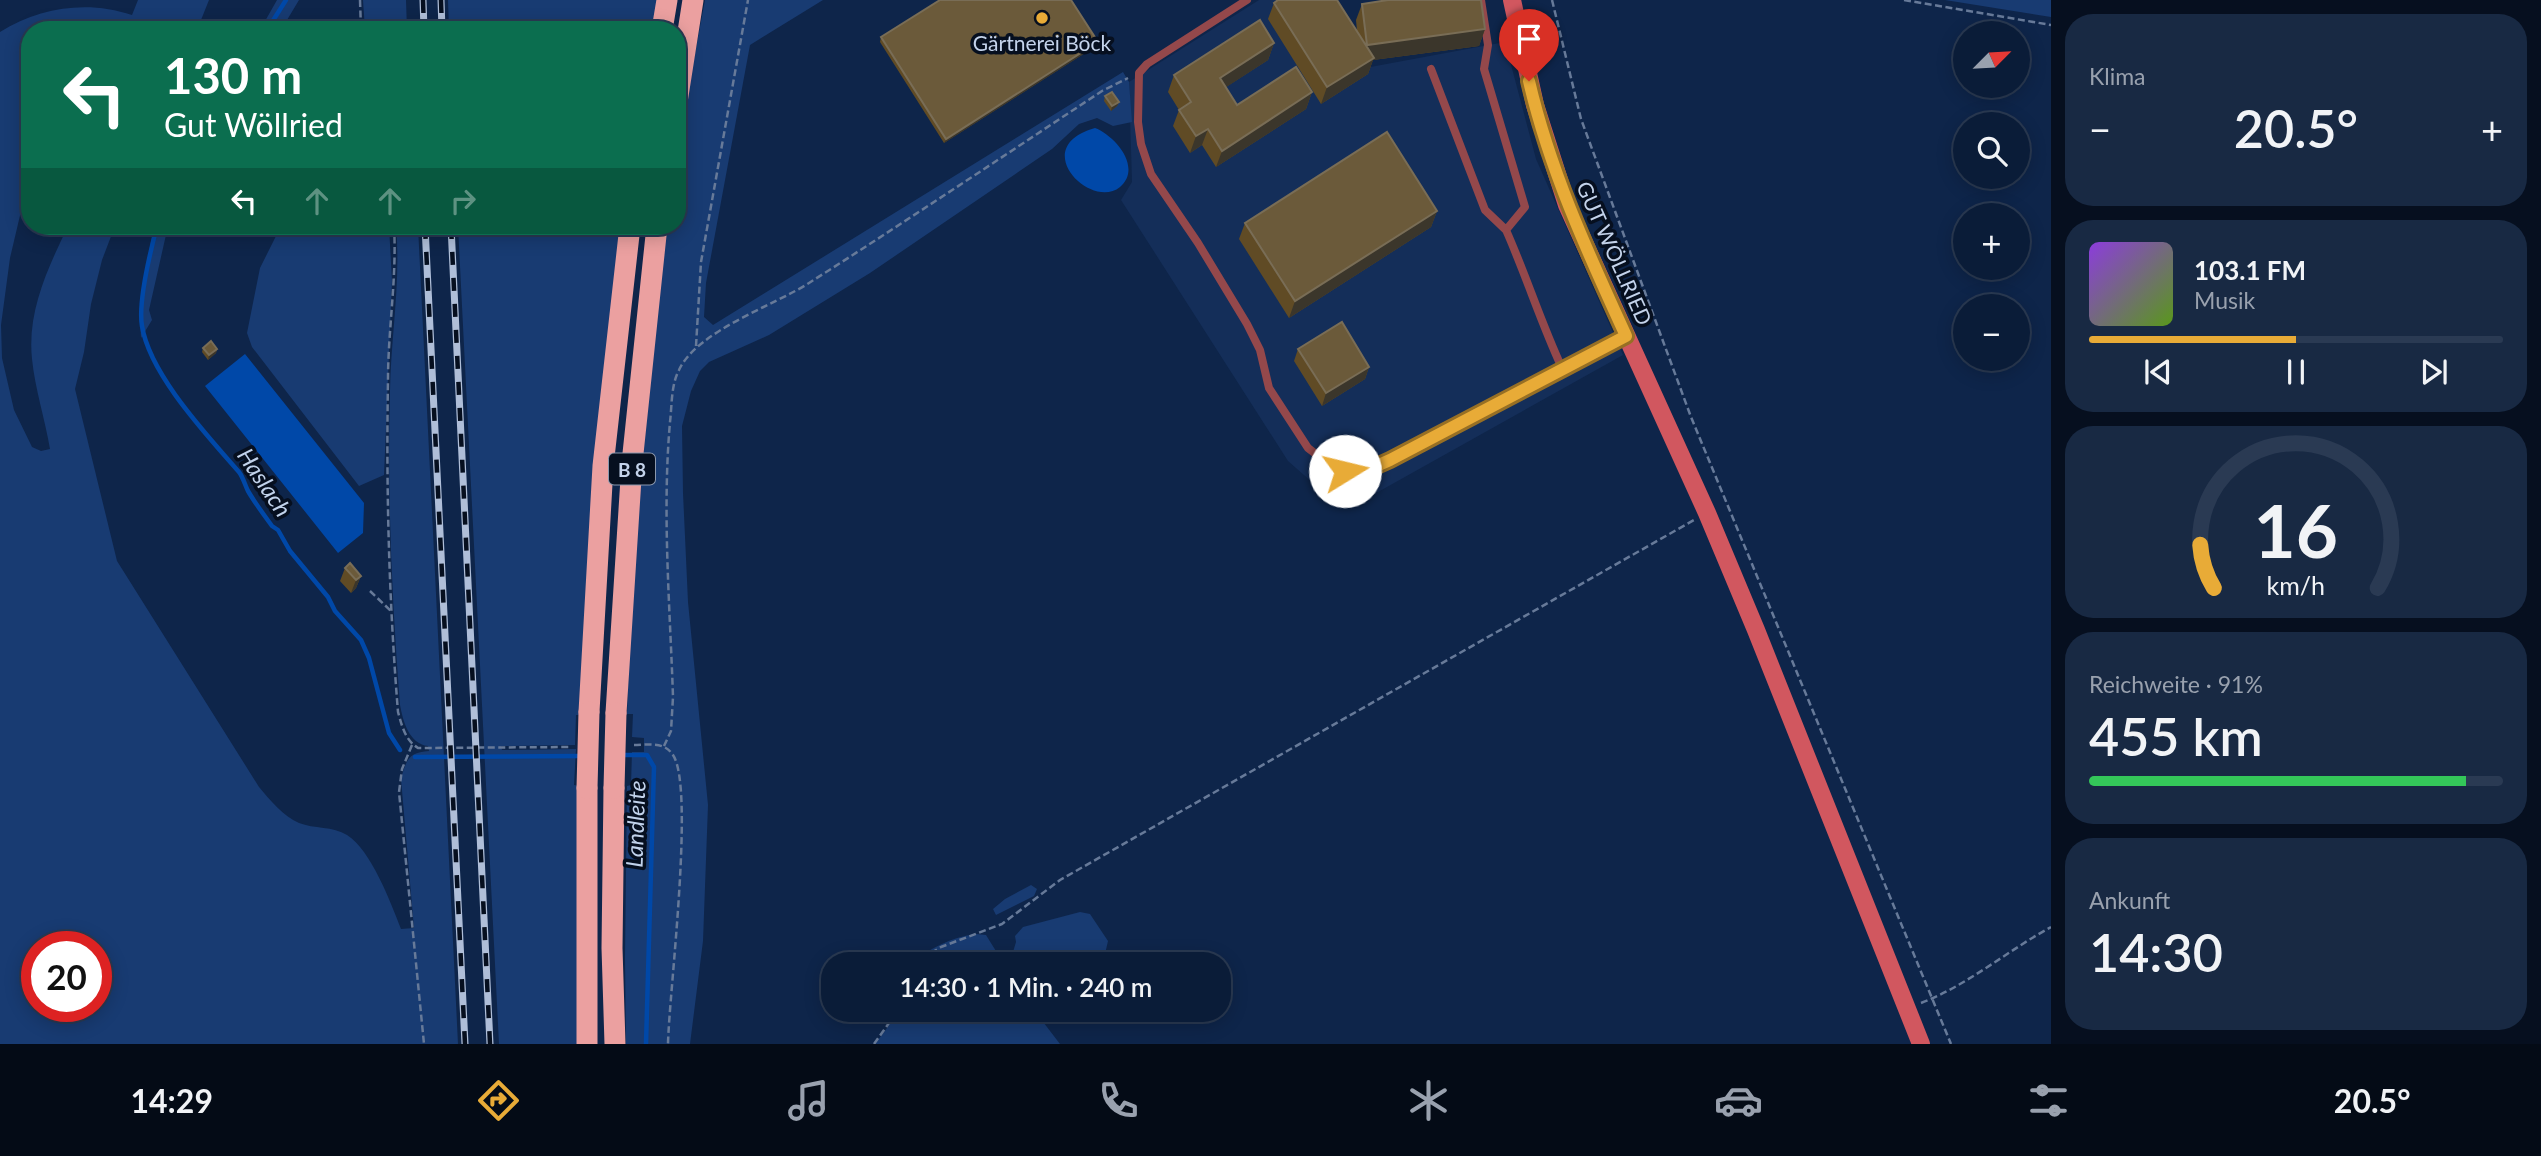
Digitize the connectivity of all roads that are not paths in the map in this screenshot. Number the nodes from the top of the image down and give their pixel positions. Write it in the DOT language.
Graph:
graph roads {
  1 [pos="667,0"];
  2 [pos="693,0"];
  3 [pos="1247,0"];
  4 [pos="1481,0"];
  5 [pos="1512,0"];
  6 [pos="664,21"];
  7 [pos="686,45"];
  8 [pos="1431,69"];
  9 [pos="1506,230"];
  10 [pos="629,235"];
  11 [pos="656,235"];
  12 [pos="1626,336"];
  13 [pos="1562,368"];
  14 [pos="587,1044"];
  15 [pos="615,1044"];
  16 [pos="1921,1044"];
  1 -- 6 [label="highway"];
  2 -- 7 [label="highway"];
  3 -- 13 [label="lane"];
  4 -- 9 [label="lane"];
  5 -- 12 [label="street, GUT WÖLLRIED"];
  8 -- 9 [label="lane"];
  9 -- 13 [label="lane"];
  10 -- 14 [label="highway, B 8, bridge"];
  11 -- 15 [label="highway, B 8, bridge"];
  12 -- 13 [label="lane"];
  12 -- 16 [label="street, GUT WÖLLRIED"];
}
